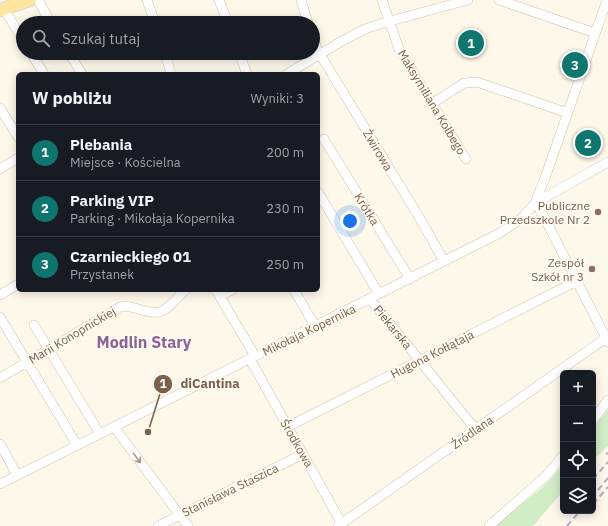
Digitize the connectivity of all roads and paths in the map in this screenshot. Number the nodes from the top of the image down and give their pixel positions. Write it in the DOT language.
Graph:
graph roads {
  1 [pos="30,0"];
  2 [pos="38,0"];
  3 [pos="147,0"];
  4 [pos="219,0"];
  5 [pos="301,0"];
  6 [pos="382,0"];
  7 [pos="468,0"];
  8 [pos="499,0"];
  9 [pos="607,0"];
  10 [pos="2,10"];
  11 [pos="605,14"];
  12 [pos="47,16"];
  13 [pos="153,16"];
  14 [pos="225,16"];
  15 [pos="306,16"];
  16 [pos="389,21"];
  17 [pos="16,30"];
  18 [pos="595,33"];
  19 [pos="320,54"];
  20 [pos="35,60"];
  21 [pos="73,60"];
  22 [pos="167,60"];
  23 [pos="242,60"];
  24 [pos="310,60"];
  25 [pos="43,72"];
  26 [pos="81,72"];
  27 [pos="171,72"];
  28 [pos="246,72"];
  29 [pos="290,72"];
  30 [pos="432,103"];
  31 [pos="0,108"];
  32 [pos="568,113"];
  33 [pos="16,134"];
  34 [pos="324,140"];
  35 [pos="16,159"];
  36 [pos="466,159"];
  37 [pos="608,162"];
  38 [pos="0,169"];
  39 [pos="320,195"];
  40 [pos="535,203"];
  41 [pos="444,261"];
  42 [pos="410,279"];
  43 [pos="577,281"];
  44 [pos="16,285"];
  45 [pos="183,292"];
  46 [pos="295,292"];
  47 [pos="218,293"];
  48 [pos="379,294"];
  49 [pos="0,295"];
  50 [pos="370,299"];
  51 [pos="0,318"];
  52 [pos="34,325"];
  53 [pos="315,326"];
  54 [pos="607,340"];
  55 [pos="48,349"];
  56 [pos="253,358"];
  57 [pos="420,360"];
  58 [pos="27,362"];
  59 [pos="0,378"];
  60 [pos="608,400"];
  61 [pos="596,416"];
  62 [pos="114,427"];
  63 [pos="287,427"];
  64 [pos="476,430"];
  65 [pos="100,434"];
  66 [pos="0,444"];
  67 [pos="77,445"];
  68 [pos="303,454"];
  69 [pos="560,460"];
  70 [pos="17,475"];
  71 [pos="0,484"];
  72 [pos="180,515"];
  73 [pos="341,525"];
  74 [pos="158,526"];
  75 [pos="188,526"];
  76 [pos="488,526"];
  1 -- 10 [label="main road"];
  2 -- 12 [label="street"];
  3 -- 13 [label="street"];
  4 -- 14 [label="street"];
  5 -- 15 [label="street"];
  6 -- 16 [label="street, Maksymiliana Kolbego"];
  7 -- 16 [label="street"];
  8 -- 18 [label="street"];
  9 -- 11 [label="street"];
  10 -- 17 [label="street"];
  11 -- 18 [label="street"];
  16 -- 19 [label="street"];
  16 -- 30 [label="street, Maksymiliana Kolbego"];
  18 -- 32 [label="street"];
  19 -- 41 [label="street, Żwirowa"];
  20 -- 25 [label="street"];
  21 -- 26 [label="street"];
  22 -- 27 [label="street"];
  23 -- 28 [label="street"];
  24 -- 29 [label="street"];
  30 -- 32 [label="street"];
  30 -- 36 [label="street, Maksymiliana Kolbego"];
  31 -- 33 [label="street"];
  32 -- 40 [label="street"];
  34 -- 42 [label="street, Krótka"];
  35 -- 38 [label="street"];
  37 -- 40 [label="street, Mikołaja Kopernika"];
  39 -- 48 [label="street, Piekarska"];
  40 -- 41 [label="street, Mikołaja Kopernika"];
  40 -- 43 [label="street"];
  41 -- 42 [label="street, Mikołaja Kopernika"];
  42 -- 48 [label="street, Mikołaja Kopernika"];
  43 -- 54 [label="street"];
  43 -- 57 [label="street, Hugona Kołłątaja"];
  44 -- 49 [label="street"];
  45 -- 55 [label="street, Marii Konopnickiej"];
  46 -- 53 [label="street"];
  47 -- 56 [label="street, Środkowa"];
  48 -- 50 [label="street, Mikołaja Kopernika"];
  50 -- 53 [label="street, Mikołaja Kopernika"];
  50 -- 57 [label="street, Piekarska"];
  51 -- 58 [label="street"];
  52 -- 55 [label="street"];
  53 -- 56 [label="street, Mikołaja Kopernika"];
  54 -- 64 [label="street, Źródlana"];
  55 -- 58 [label="street, Marii Konopnickiej"];
  55 -- 65 [label="street"];
  56 -- 62 [label="street, Mikołaja Kopernika"];
  56 -- 63 [label="street, Środkowa"];
  57 -- 63 [label="street, Hugona Kołłątaja"];
  57 -- 64 [label="street, Piekarska"];
  58 -- 59 [label="street, Marii Konopnickiej"];
  58 -- 67 [label="street"];
  60 -- 61 [label="street"];
  62 -- 65 [label="street, Mikołaja Kopernika"];
  62 -- 72 [label="street, one-way"];
  63 -- 68 [label="street, Środkowa"];
  64 -- 73 [label="street, Źródlana"];
  65 -- 67 [label="street, Mikołaja Kopernika"];
  66 -- 70 [label="street"];
  67 -- 70 [label="street, Mikołaja Kopernika"];
  68 -- 72 [label="street, Stanisława Staszica"];
  68 -- 73 [label="street, Środkowa"];
  69 -- 76 [label="street"];
  70 -- 71 [label="street, Mikołaja Kopernika"];
  72 -- 74 [label="street, Stanisława Staszica"];
  72 -- 75 [label="street"];
}
